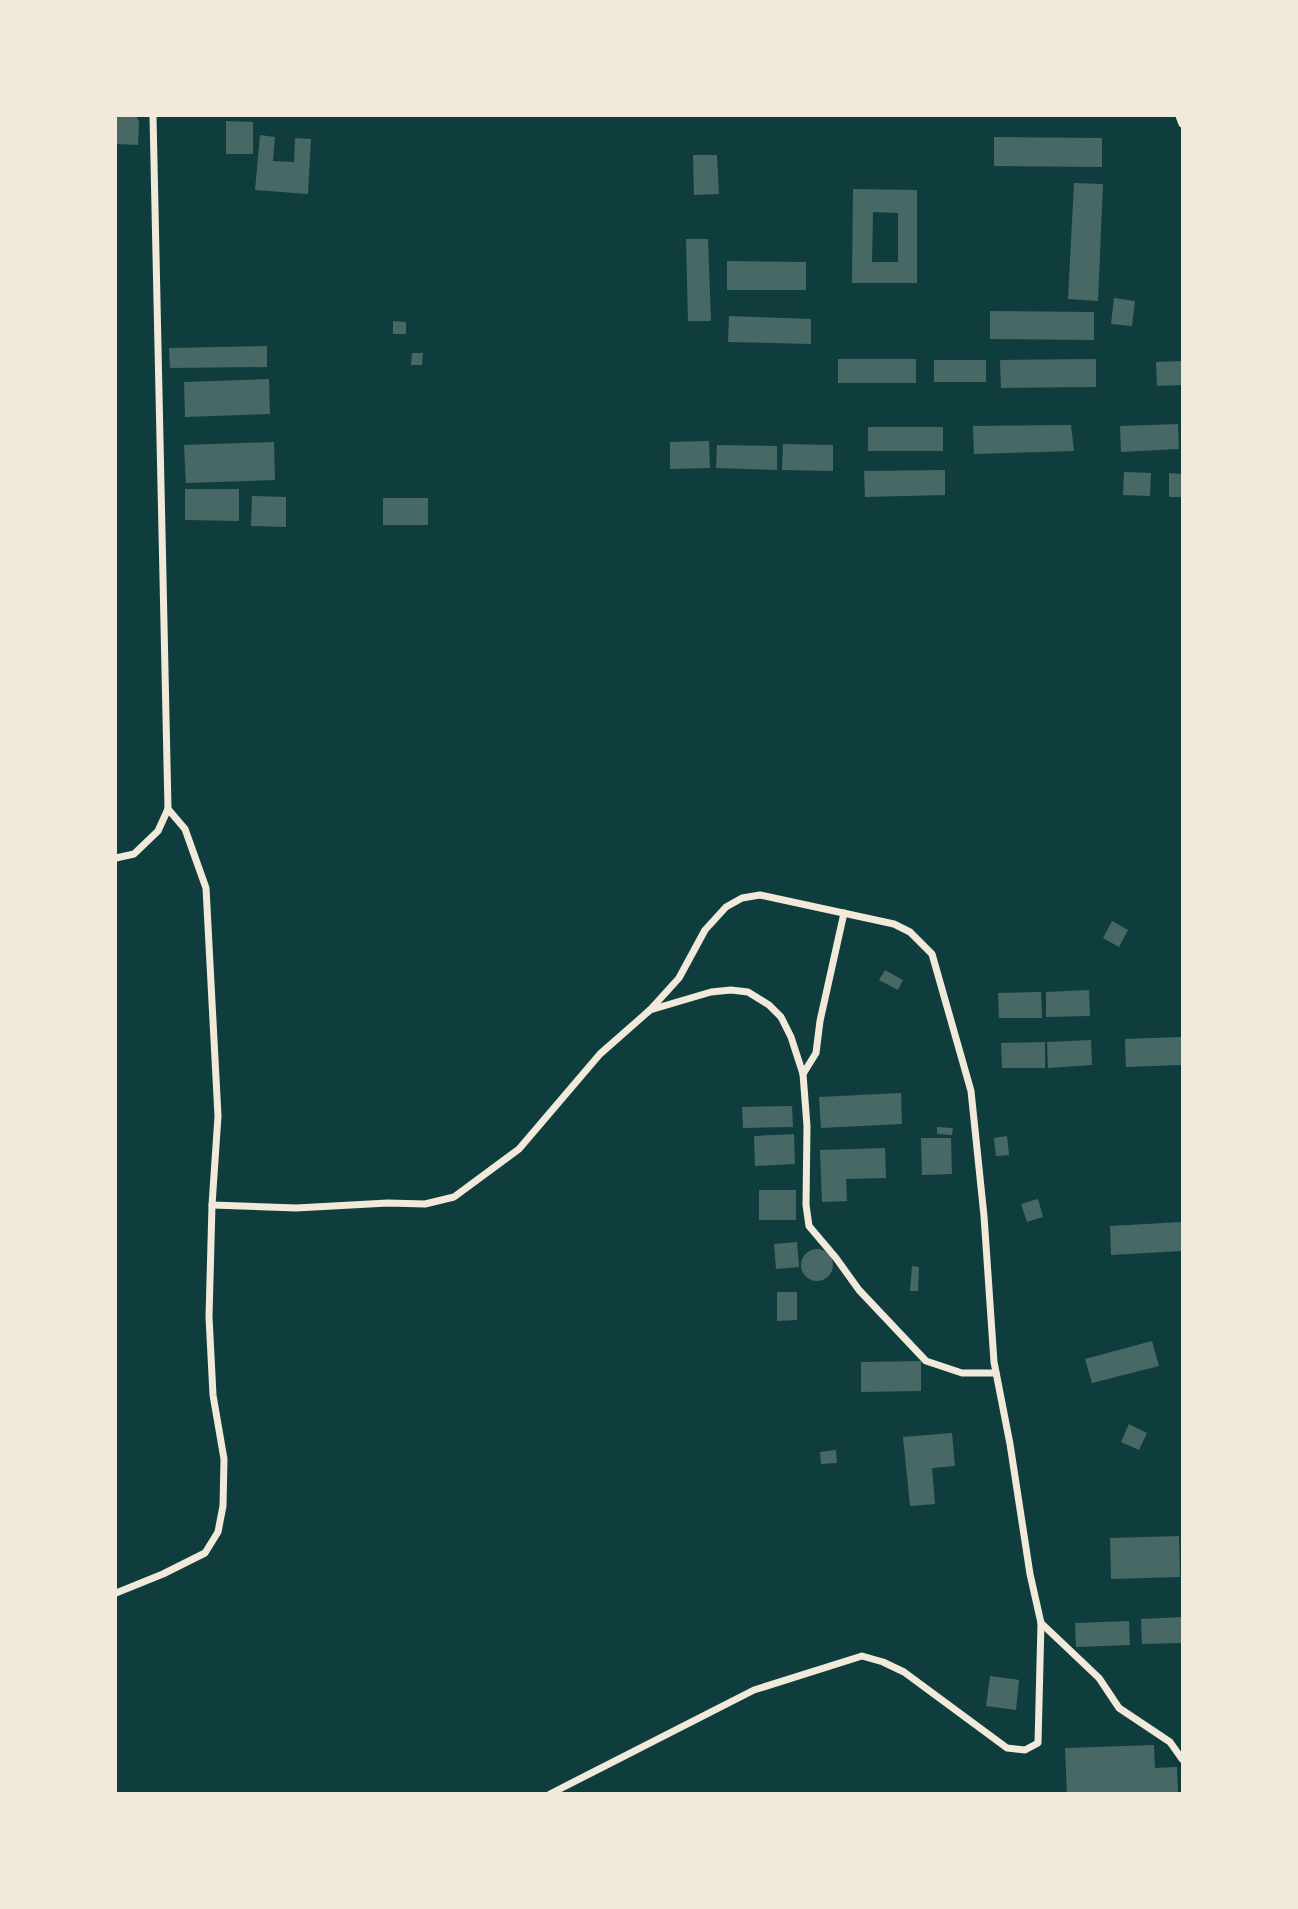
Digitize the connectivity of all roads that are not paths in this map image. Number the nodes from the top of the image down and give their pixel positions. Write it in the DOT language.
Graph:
graph roads {
  1 [pos="153,116"];
  2 [pos="1179,116"];
  3 [pos="1182,124"];
  4 [pos="168,809"];
  5 [pos="116,859"];
  6 [pos="844,913"];
  7 [pos="650,1010"];
  8 [pos="803,1074"];
  9 [pos="212,1205"];
  10 [pos="996,1373"];
  11 [pos="116,1593"];
  12 [pos="1041,1623"];
  13 [pos="1182,1759"];
  14 [pos="550,1794"];
  1 -- 4 [label="street"];
  2 -- 3 [label="street"];
  4 -- 5 [label="street"];
  4 -- 9 [label="street"];
  6 -- 7 [label="street"];
  6 -- 8 [label="street"];
  6 -- 10 [label="street"];
  7 -- 8 [label="street"];
  7 -- 9 [label="street"];
  8 -- 10 [label="street"];
  9 -- 11 [label="street"];
  10 -- 12 [label="street"];
  12 -- 13 [label="street"];
  12 -- 14 [label="street"];
}
